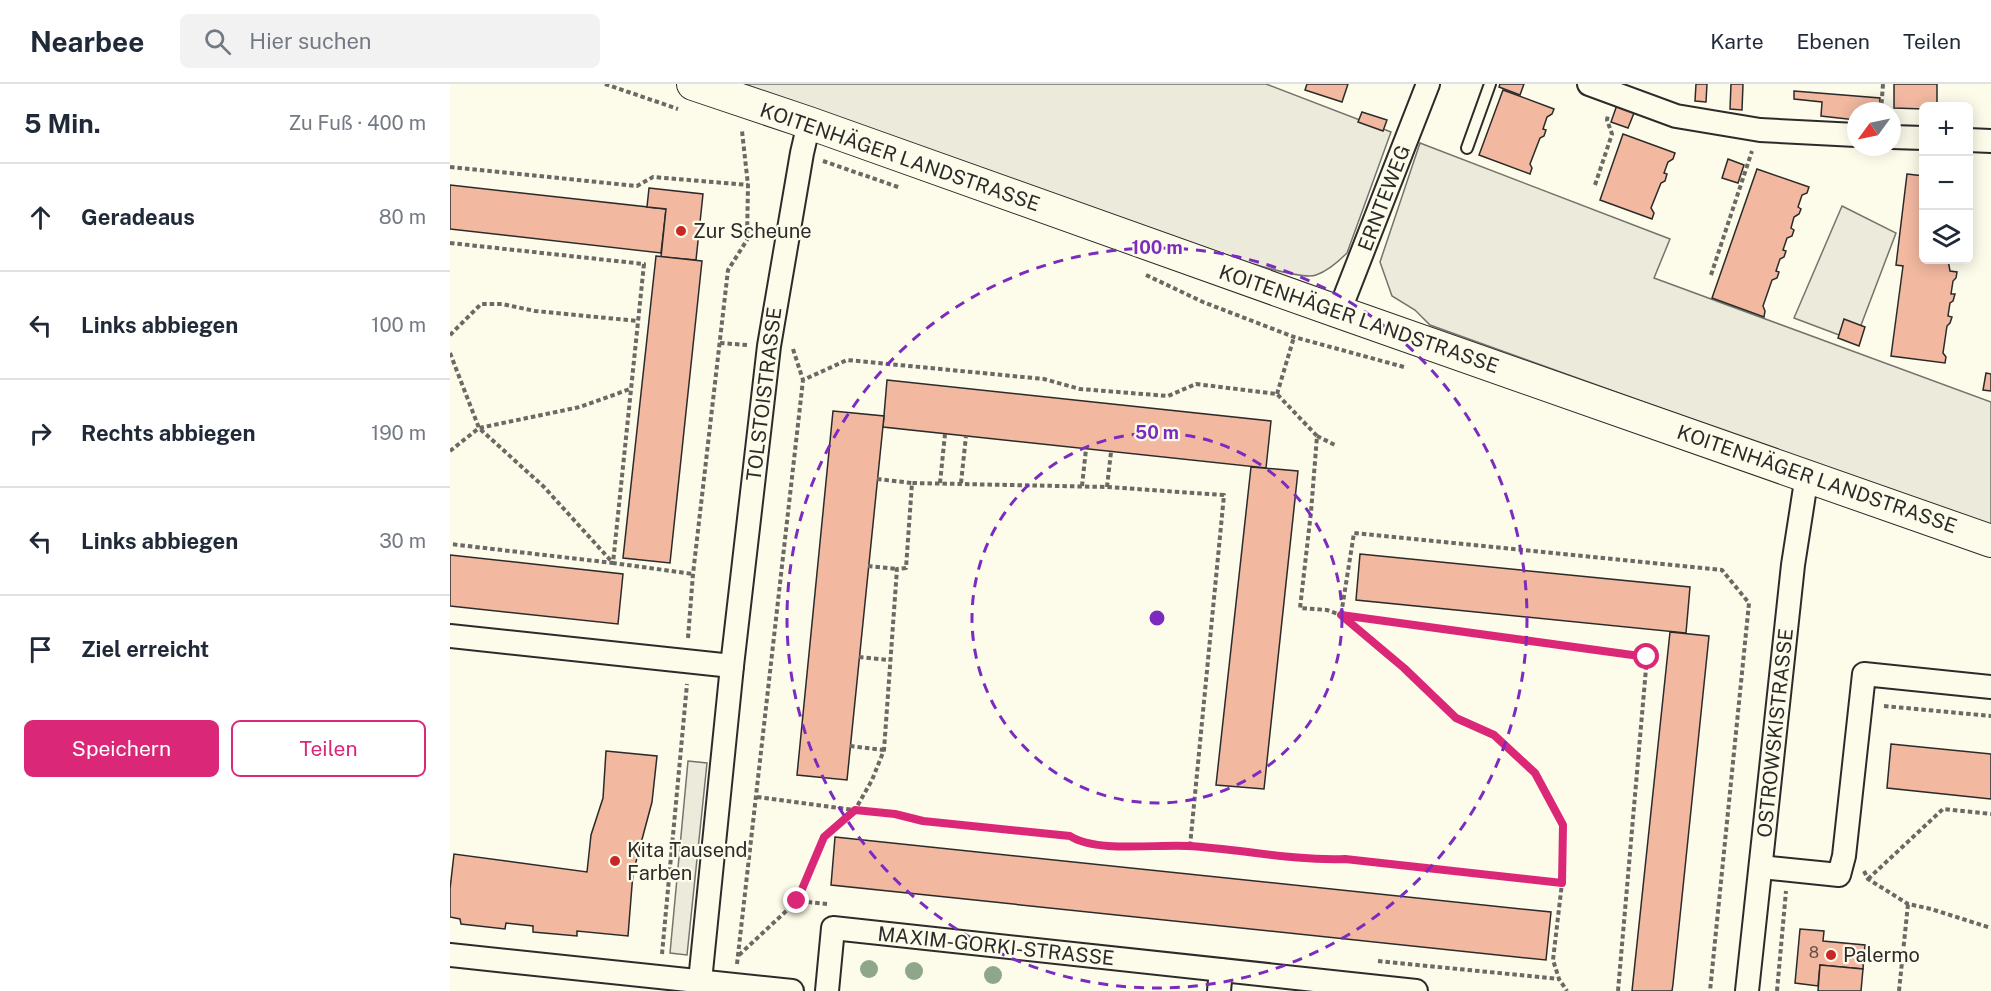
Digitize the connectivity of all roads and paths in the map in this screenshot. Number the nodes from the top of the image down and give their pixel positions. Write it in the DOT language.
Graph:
graph roads {
  1 [pos="693,84"];
  2 [pos="1428,84"];
  3 [pos="1490,84"];
  4 [pos="1589,84"];
  5 [pos="1883,84"];
  6 [pos="1615,94"];
  7 [pos="1882,102"];
  8 [pos="809,123"];
  9 [pos="1754,129"];
  10 [pos="742,131"];
  11 [pos="1847,134"];
  12 [pos="1901,137"];
  13 [pos="1919,138"];
  14 [pos="1973,140"];
  15 [pos="1991,141"];
  16 [pos="1467,147"];
  17 [pos="450,167"];
  18 [pos="748,185"];
  19 [pos="1595,185"];
  20 [pos="450,243"];
  21 [pos="1711,276"];
  22 [pos="1339,312"];
  23 [pos="638,321"];
  24 [pos="450,335"];
  25 [pos="1294,338"];
  26 [pos="450,353"];
  27 [pos="630,389"];
  28 [pos="1277,394"];
  29 [pos="478,428"];
  30 [pos="945,434"];
  31 [pos="966,436"];
  32 [pos="1317,436"];
  33 [pos="1335,445"];
  34 [pos="1086,449"];
  35 [pos="450,451"];
  36 [pos="1111,452"];
  37 [pos="1807,475"];
  38 [pos="877,479"];
  39 [pos="912,483"];
  40 [pos="940,483"];
  41 [pos="961,483"];
  42 [pos="1083,486"];
  43 [pos="1107,487"];
  44 [pos="1991,541"];
  45 [pos="450,544"];
  46 [pos="613,563"];
  47 [pos="868,566"];
  48 [pos="897,569"];
  49 [pos="693,574"];
  50 [pos="1341,615"];
  51 [pos="450,636"];
  52 [pos="859,657"];
  53 [pos="889,660"];
  54 [pos="689,662"];
  55 [pos="732,666"];
  56 [pos="1879,677"];
  57 [pos="1991,687"];
  58 [pos="1991,716"];
  59 [pos="850,746"];
  60 [pos="884,750"];
  61 [pos="757,797"];
  62 [pos="855,810"];
  63 [pos="1991,814"];
  64 [pos="1190,846"];
  65 [pos="1761,867"];
  66 [pos="1788,869"];
  67 [pos="1863,869"];
  68 [pos="1868,879"];
  69 [pos="1562,883"];
  70 [pos="797,901"];
  71 [pos="1908,904"];
  72 [pos="1991,928"];
  73 [pos="450,955"];
  74 [pos="660,977"];
  75 [pos="1220,981"];
  76 [pos="734,985"];
  77 [pos="700,986"];
  78 [pos="792,991"];
  79 [pos="827,991"];
  80 [pos="1416,991"];
  81 [pos="1567,991"];
  82 [pos="1618,991"];
  83 [pos="1710,991"];
  84 [pos="1747,991"];
  85 [pos="1777,991"];
  86 [pos="1899,991"];
  1 -- 8 [label="main road, KOITENHÄGER LANDSTRASSE"];
  2 -- 22 [label="street, ERNTEWEG"];
  3 -- 16 [label="lane"];
  4 -- 6 [label="street"];
  5 -- 7 [label="path"];
  6 -- 9 [label="street"];
  6 -- 19 [label="path"];
  8 -- 22 [label="main road, KOITENHÄGER LANDSTRASSE"];
  8 -- 55 [label="street, TOLSTOISTRASSE"];
  9 -- 11 [label="street"];
  9 -- 21 [label="path"];
  10 -- 18 [label="path"];
  12 -- 13 [label="street"];
  14 -- 15 [label="street"];
  17 -- 18 [label="path"];
  18 -- 49 [label="path"];
  20 -- 23 [label="path"];
  22 -- 37 [label="main road, KOITENHÄGER LANDSTRASSE"];
  23 -- 24 [label="path"];
  23 -- 27 [label="path"];
  25 -- 28 [label="path"];
  26 -- 29 [label="path"];
  27 -- 29 [label="path"];
  27 -- 46 [label="path"];
  28 -- 32 [label="path"];
  28 -- 61 [label="path"];
  29 -- 35 [label="path"];
  29 -- 46 [label="path"];
  30 -- 40 [label="path"];
  31 -- 41 [label="path"];
  32 -- 33 [label="path"];
  32 -- 50 [label="path"];
  34 -- 42 [label="path"];
  36 -- 43 [label="path"];
  37 -- 44 [label="main road, KOITENHÄGER LANDSTRASSE"];
  37 -- 65 [label="street, OSTROWSKISTRASSE"];
  38 -- 39 [label="path"];
  39 -- 40 [label="path"];
  39 -- 48 [label="path"];
  40 -- 41 [label="path"];
  41 -- 42 [label="path"];
  42 -- 43 [label="path"];
  43 -- 64 [label="path"];
  45 -- 46 [label="path"];
  46 -- 49 [label="path"];
  47 -- 48 [label="path"];
  48 -- 53 [label="path"];
  49 -- 54 [label="path"];
  50 -- 69 [label="path"];
  50 -- 82 [label="path"];
  50 -- 83 [label="path"];
  51 -- 54 [label="street"];
  52 -- 53 [label="path"];
  53 -- 60 [label="path"];
  54 -- 55 [label="street"];
  54 -- 74 [label="path"];
  55 -- 77 [label="street, TOLSTOISTRASSE"];
  56 -- 57 [label="street"];
  56 -- 58 [label="path"];
  56 -- 66 [label="street"];
  59 -- 60 [label="path"];
  60 -- 62 [label="path"];
  61 -- 62 [label="path"];
  61 -- 76 [label="path"];
  62 -- 64 [label="path"];
  62 -- 70 [label="path"];
  63 -- 68 [label="path"];
  64 -- 69 [label="path"];
  65 -- 66 [label="street"];
  65 -- 84 [label="street, OSTROWSKISTRASSE"];
  66 -- 85 [label="path"];
  67 -- 68 [label="path"];
  68 -- 71 [label="path"];
  69 -- 81 [label="path"];
  71 -- 72 [label="path"];
  71 -- 86 [label="path"];
  73 -- 74 [label="street"];
  74 -- 77 [label="street"];
  75 -- 79 [label="street, MAXIM-GORKI-STRASSE"];
  75 -- 80 [label="street, MAXIM-GORKI-STRASSE"];
  76 -- 77 [label="street"];
  76 -- 78 [label="street"];
}
